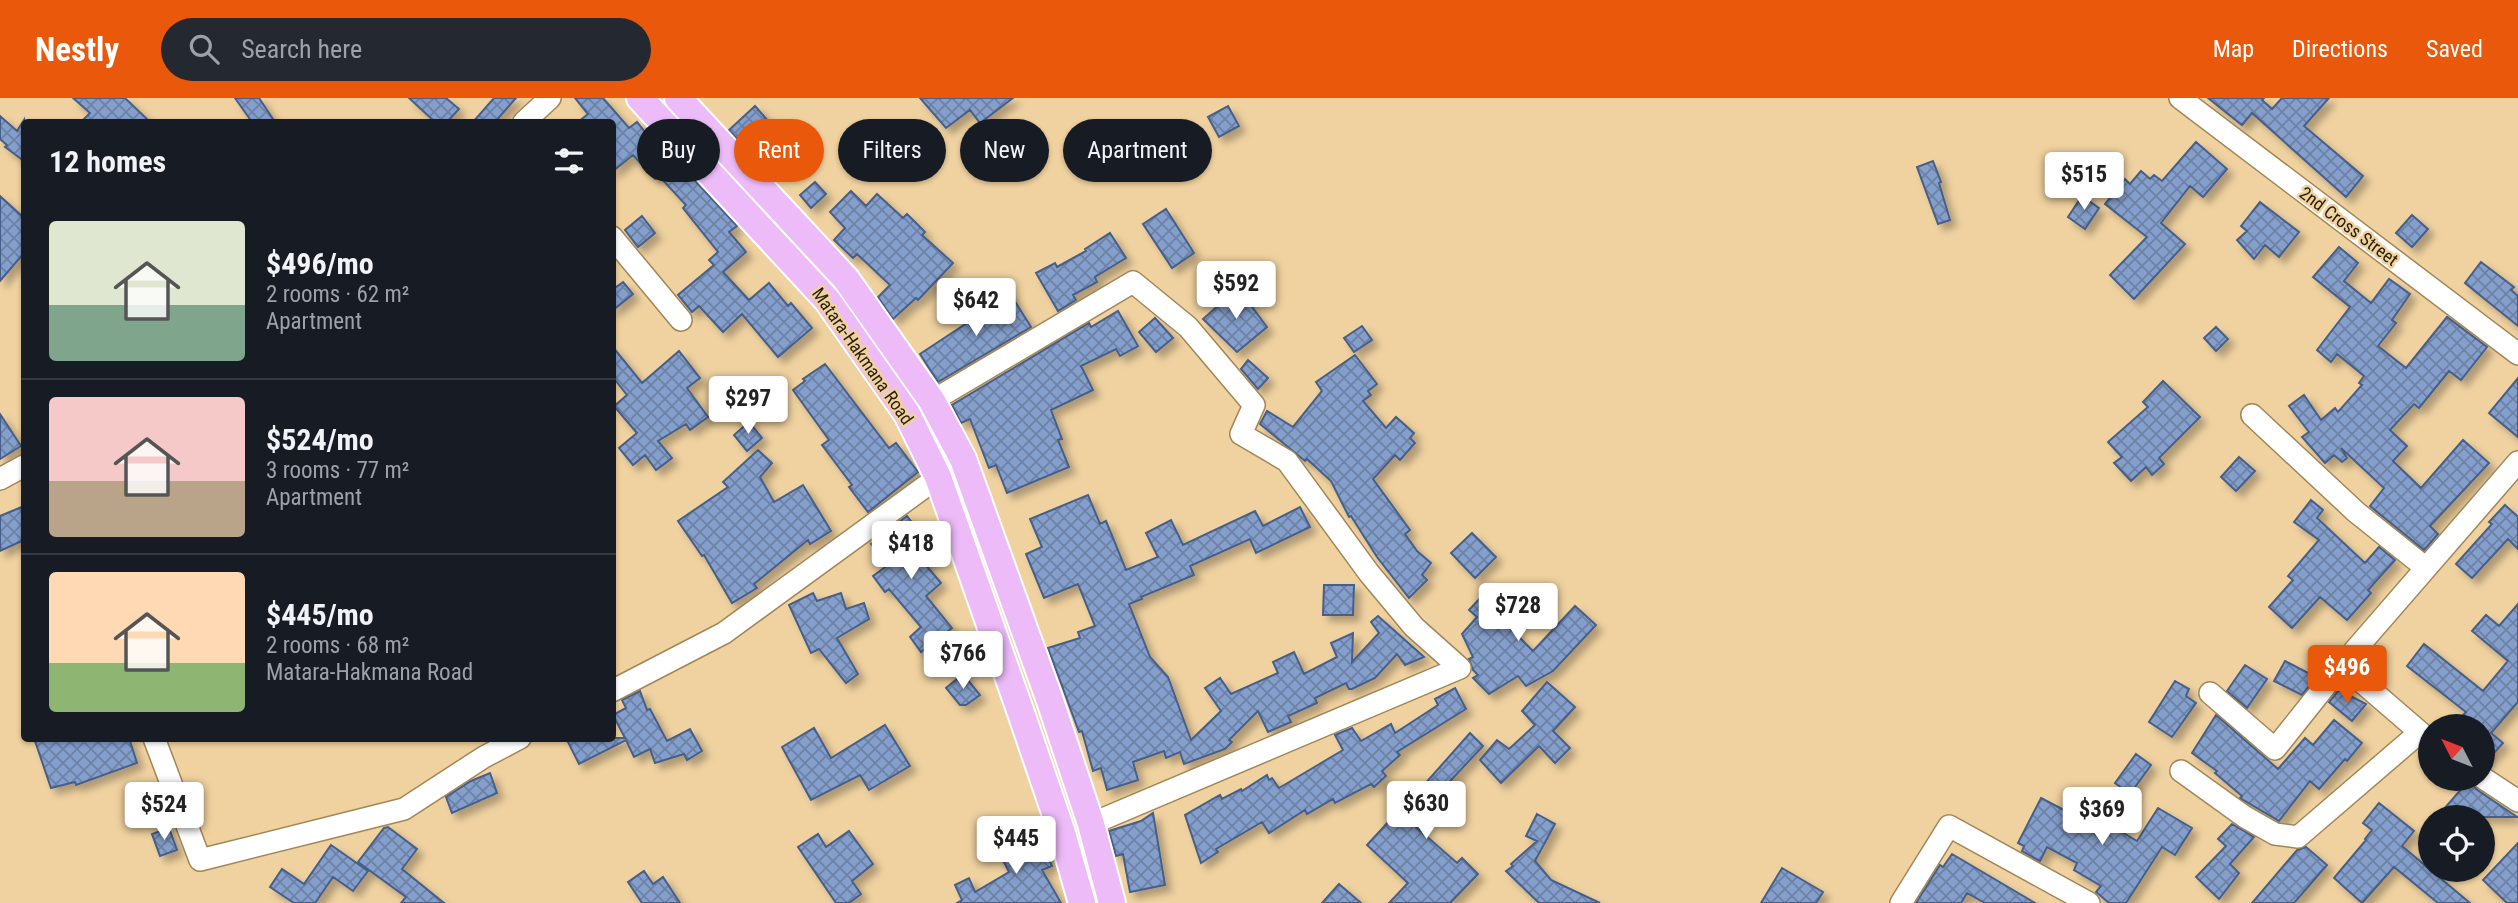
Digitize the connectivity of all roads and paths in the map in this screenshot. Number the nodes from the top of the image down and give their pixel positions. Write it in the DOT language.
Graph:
graph roads {
  1 [pos="550,98"];
  2 [pos="640,98"];
  3 [pos="678,98"];
  4 [pos="2180,98"];
  5 [pos="527,119"];
  6 [pos="616,242"];
  7 [pos="681,320"];
  8 [pos="2518,354"];
  9 [pos="932,401"];
  10 [pos="2252,415"];
  11 [pos="963,459"];
  12 [pos="2518,462"];
  13 [pos="21,468"];
  14 [pos="938,477"];
  15 [pos="0,479"];
  16 [pos="2426,568"];
  17 [pos="2342,665"];
  18 [pos="616,689"];
  19 [pos="2210,693"];
  20 [pos="2418,731"];
  21 [pos="156,742"];
  22 [pos="512,742"];
  23 [pos="2418,743"];
  24 [pos="2181,771"];
  25 [pos="2496,786"];
  26 [pos="2518,800"];
  27 [pos="1091,824"];
  28 [pos="2054,895"];
  29 [pos="1082,903"];
  30 [pos="1112,903"];
  31 [pos="1901,903"];
  32 [pos="2089,903"];
  1 -- 5 [label="street"];
  2 -- 14 [label="main road, Matara-Hakmana Road"];
  3 -- 9 [label="main road, Matara-Hakmana Road"];
  4 -- 8 [label="street, 2nd Cross Street"];
  6 -- 7 [label="street"];
  9 -- 11 [label="main road, Matara-Hakmana Road"];
  9 -- 27 [label="street"];
  10 -- 16 [label="street"];
  11 -- 14 [label="street"];
  11 -- 27 [label="main road, Matara-Hakmana Road"];
  12 -- 16 [label="street"];
  13 -- 15 [label="street"];
  14 -- 18 [label="street"];
  14 -- 29 [label="main road, Matara-Hakmana Road"];
  16 -- 17 [label="street"];
  17 -- 19 [label="street"];
  17 -- 20 [label="street"];
  21 -- 22 [label="street"];
  23 -- 24 [label="street"];
  25 -- 26 [label="street"];
  27 -- 30 [label="main road, Matara-Hakmana Road"];
  28 -- 31 [label="street"];
  28 -- 32 [label="street"];
}
